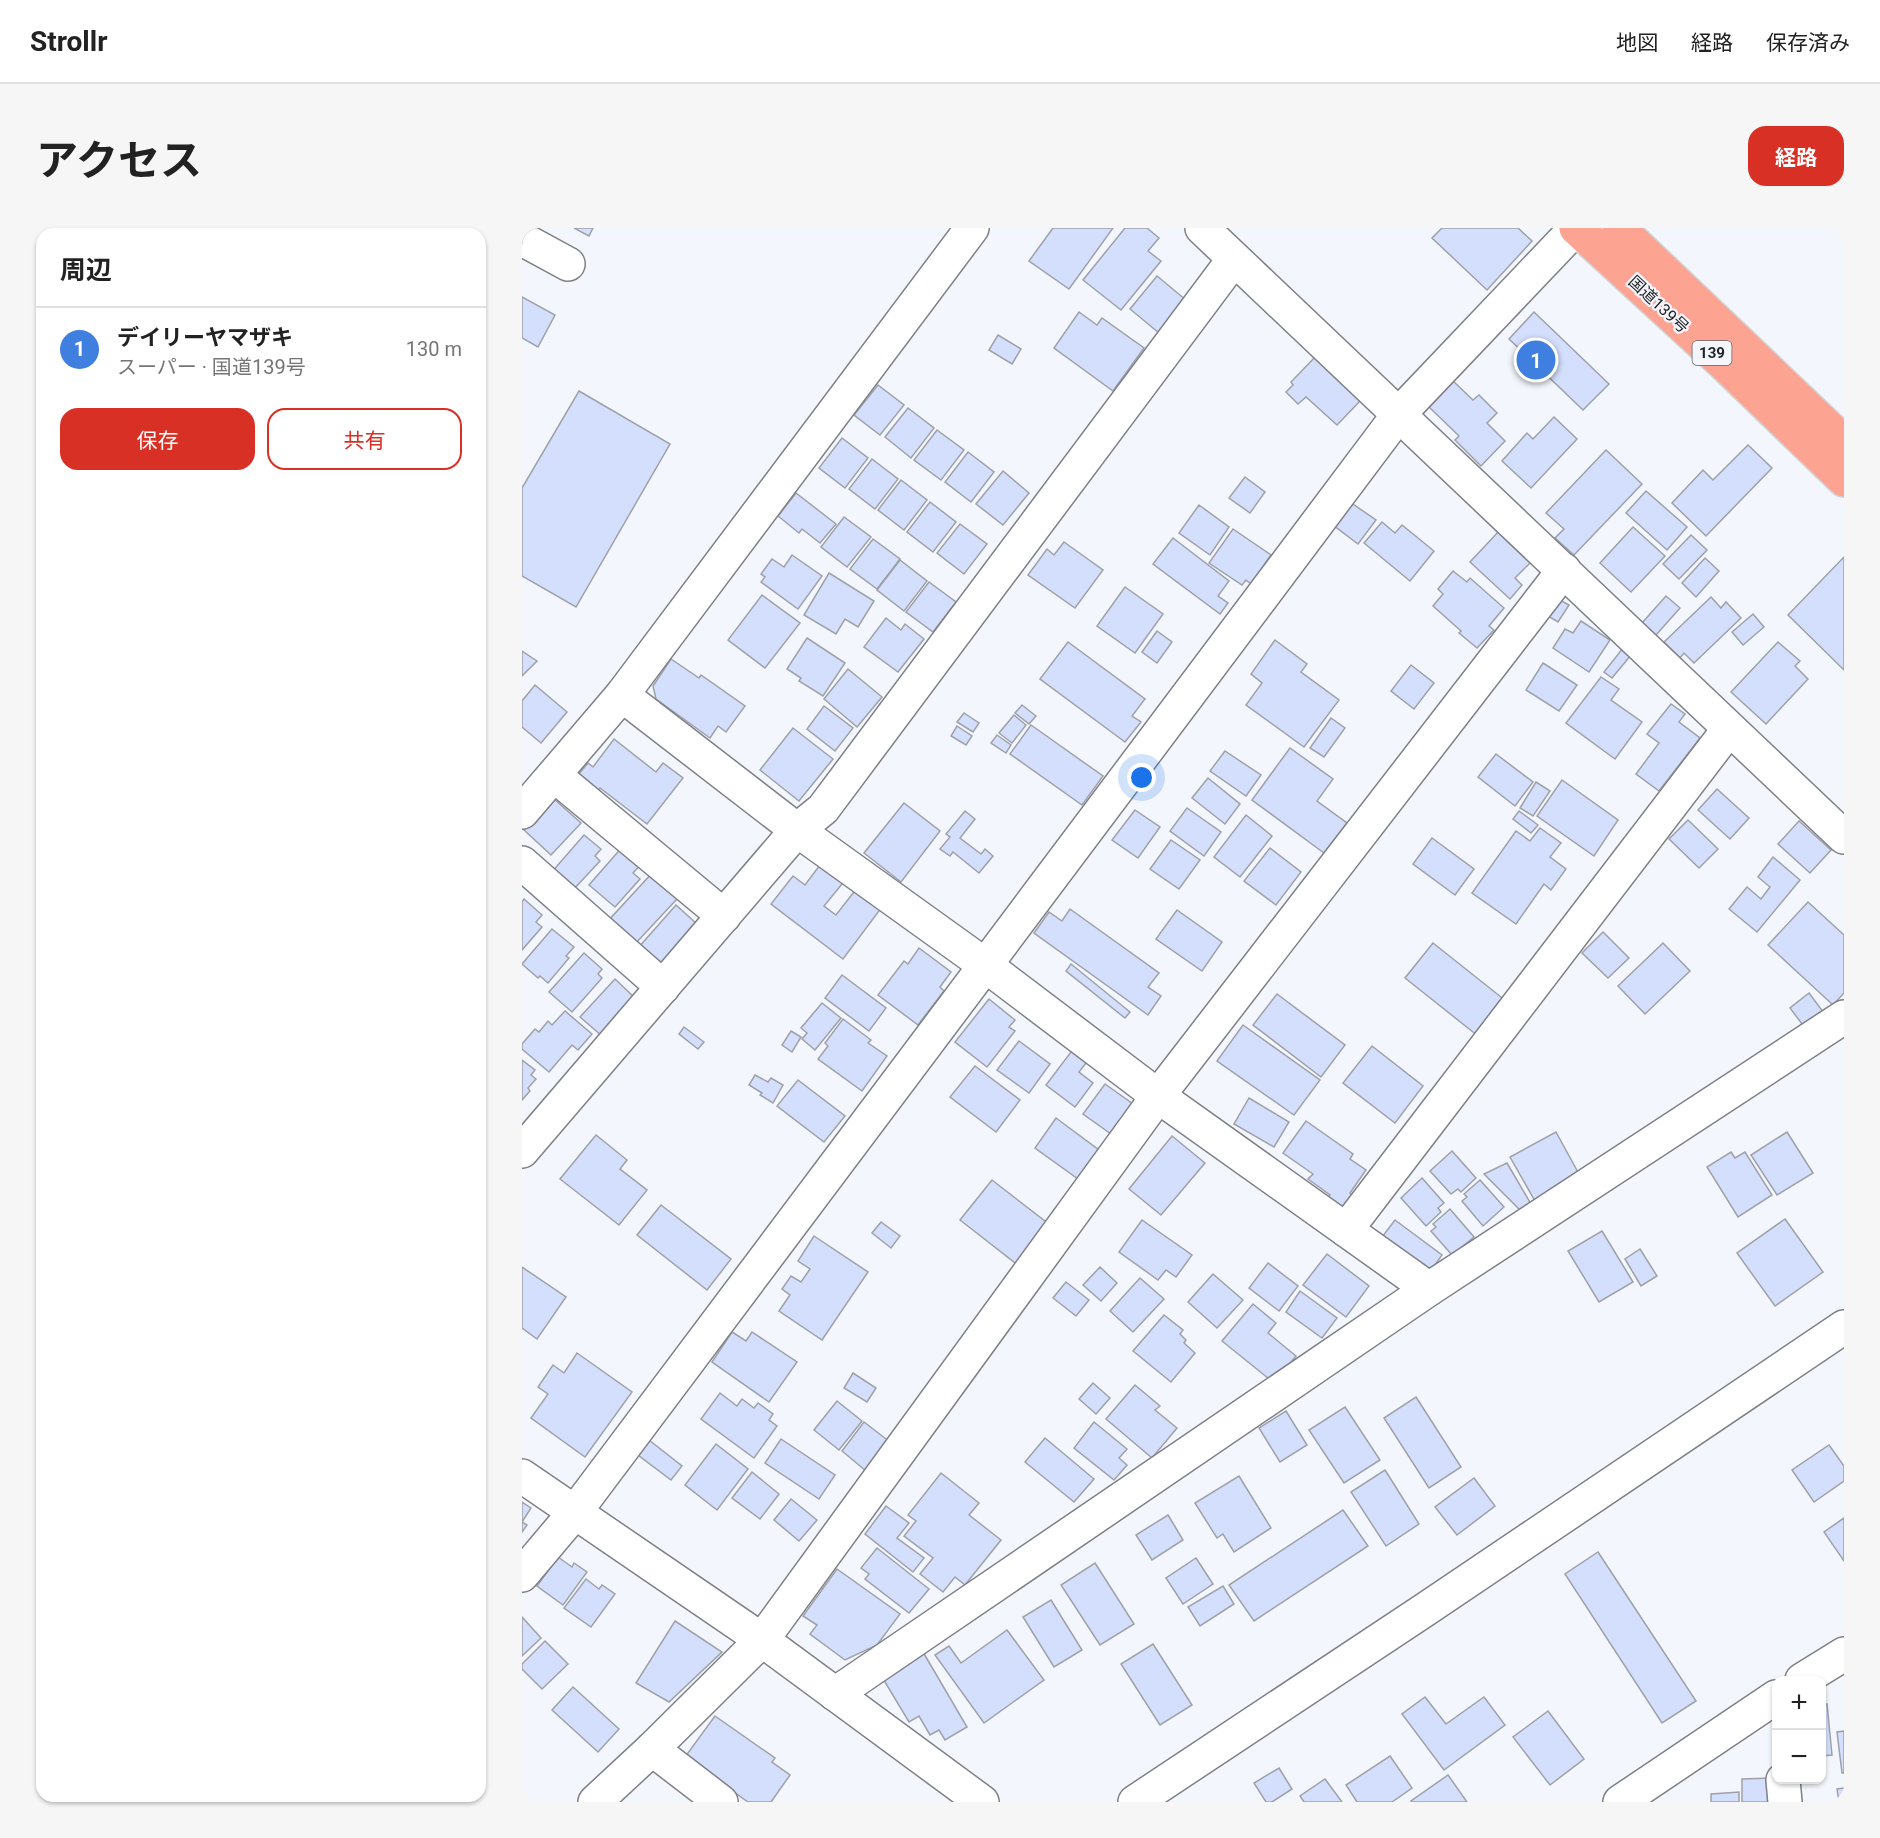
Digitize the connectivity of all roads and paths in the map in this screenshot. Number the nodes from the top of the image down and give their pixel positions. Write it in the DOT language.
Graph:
graph roads {
  1 [pos="972,228"];
  2 [pos="1202,228"];
  3 [pos="1576,228"];
  4 [pos="1619,228"];
  5 [pos="522,239"];
  6 [pos="1234,259"];
  7 [pos="568,264"];
  8 [pos="1399,414"];
  9 [pos="1844,442"];
  10 [pos="1844,480"];
  11 [pos="1564,570"];
  12 [pos="622,696"];
  13 [pos="1729,729"];
  14 [pos="554,775"];
  15 [pos="522,812"];
  16 [pos="797,830"];
  17 [pos="1844,837"];
  18 [pos="522,863"];
  19 [pos="724,916"];
  20 [pos="985,965"];
  21 [pos="663,987"];
  22 [pos="1844,1017"];
  23 [pos="1158,1096"];
  24 [pos="522,1151"];
  25 [pos="1346,1230"];
  26 [pos="1428,1289"];
  27 [pos="1844,1327"];
  28 [pos="522,1476"];
  29 [pos="576,1512"];
  30 [pos="522,1575"];
  31 [pos="762,1640"];
  32 [pos="1844,1654"];
  33 [pos="1808,1676"];
  34 [pos="835,1694"];
  35 [pos="1772,1707"];
  36 [pos="652,1749"];
  37 [pos="1783,1784"];
  38 [pos="595,1802"];
  39 [pos="721,1802"];
  40 [pos="982,1802"];
  41 [pos="1136,1802"];
  42 [pos="1620,1802"];
  43 [pos="1785,1802"];
  1 -- 12 [label="street"];
  2 -- 6 [label="street"];
  3 -- 8 [label="street"];
  3 -- 10 [label="highway, 国道139号 / 139"];
  4 -- 9 [label="highway, 国道139号 / 139"];
  5 -- 7 [label="street"];
  6 -- 8 [label="street"];
  6 -- 16 [label="street"];
  8 -- 11 [label="street"];
  8 -- 20 [label="street"];
  11 -- 13 [label="street"];
  11 -- 23 [label="street"];
  12 -- 14 [label="street"];
  12 -- 16 [label="street"];
  13 -- 17 [label="street"];
  13 -- 25 [label="street"];
  14 -- 15 [label="street"];
  14 -- 19 [label="street"];
  16 -- 19 [label="street"];
  16 -- 20 [label="street"];
  18 -- 21 [label="street"];
  19 -- 21 [label="street"];
  20 -- 23 [label="street"];
  20 -- 29 [label="street"];
  21 -- 24 [label="street"];
  22 -- 26 [label="street"];
  23 -- 25 [label="street"];
  23 -- 31 [label="street"];
  25 -- 26 [label="street"];
  26 -- 34 [label="street"];
  27 -- 41 [label="street"];
  28 -- 29 [label="street"];
  29 -- 30 [label="street"];
  29 -- 31 [label="street"];
  31 -- 34 [label="street"];
  31 -- 36 [label="street"];
  32 -- 33 [label="street"];
  34 -- 40 [label="street"];
  35 -- 42 [label="street"];
  36 -- 38 [label="street"];
  36 -- 39 [label="street"];
  37 -- 43 [label="street"];
}
